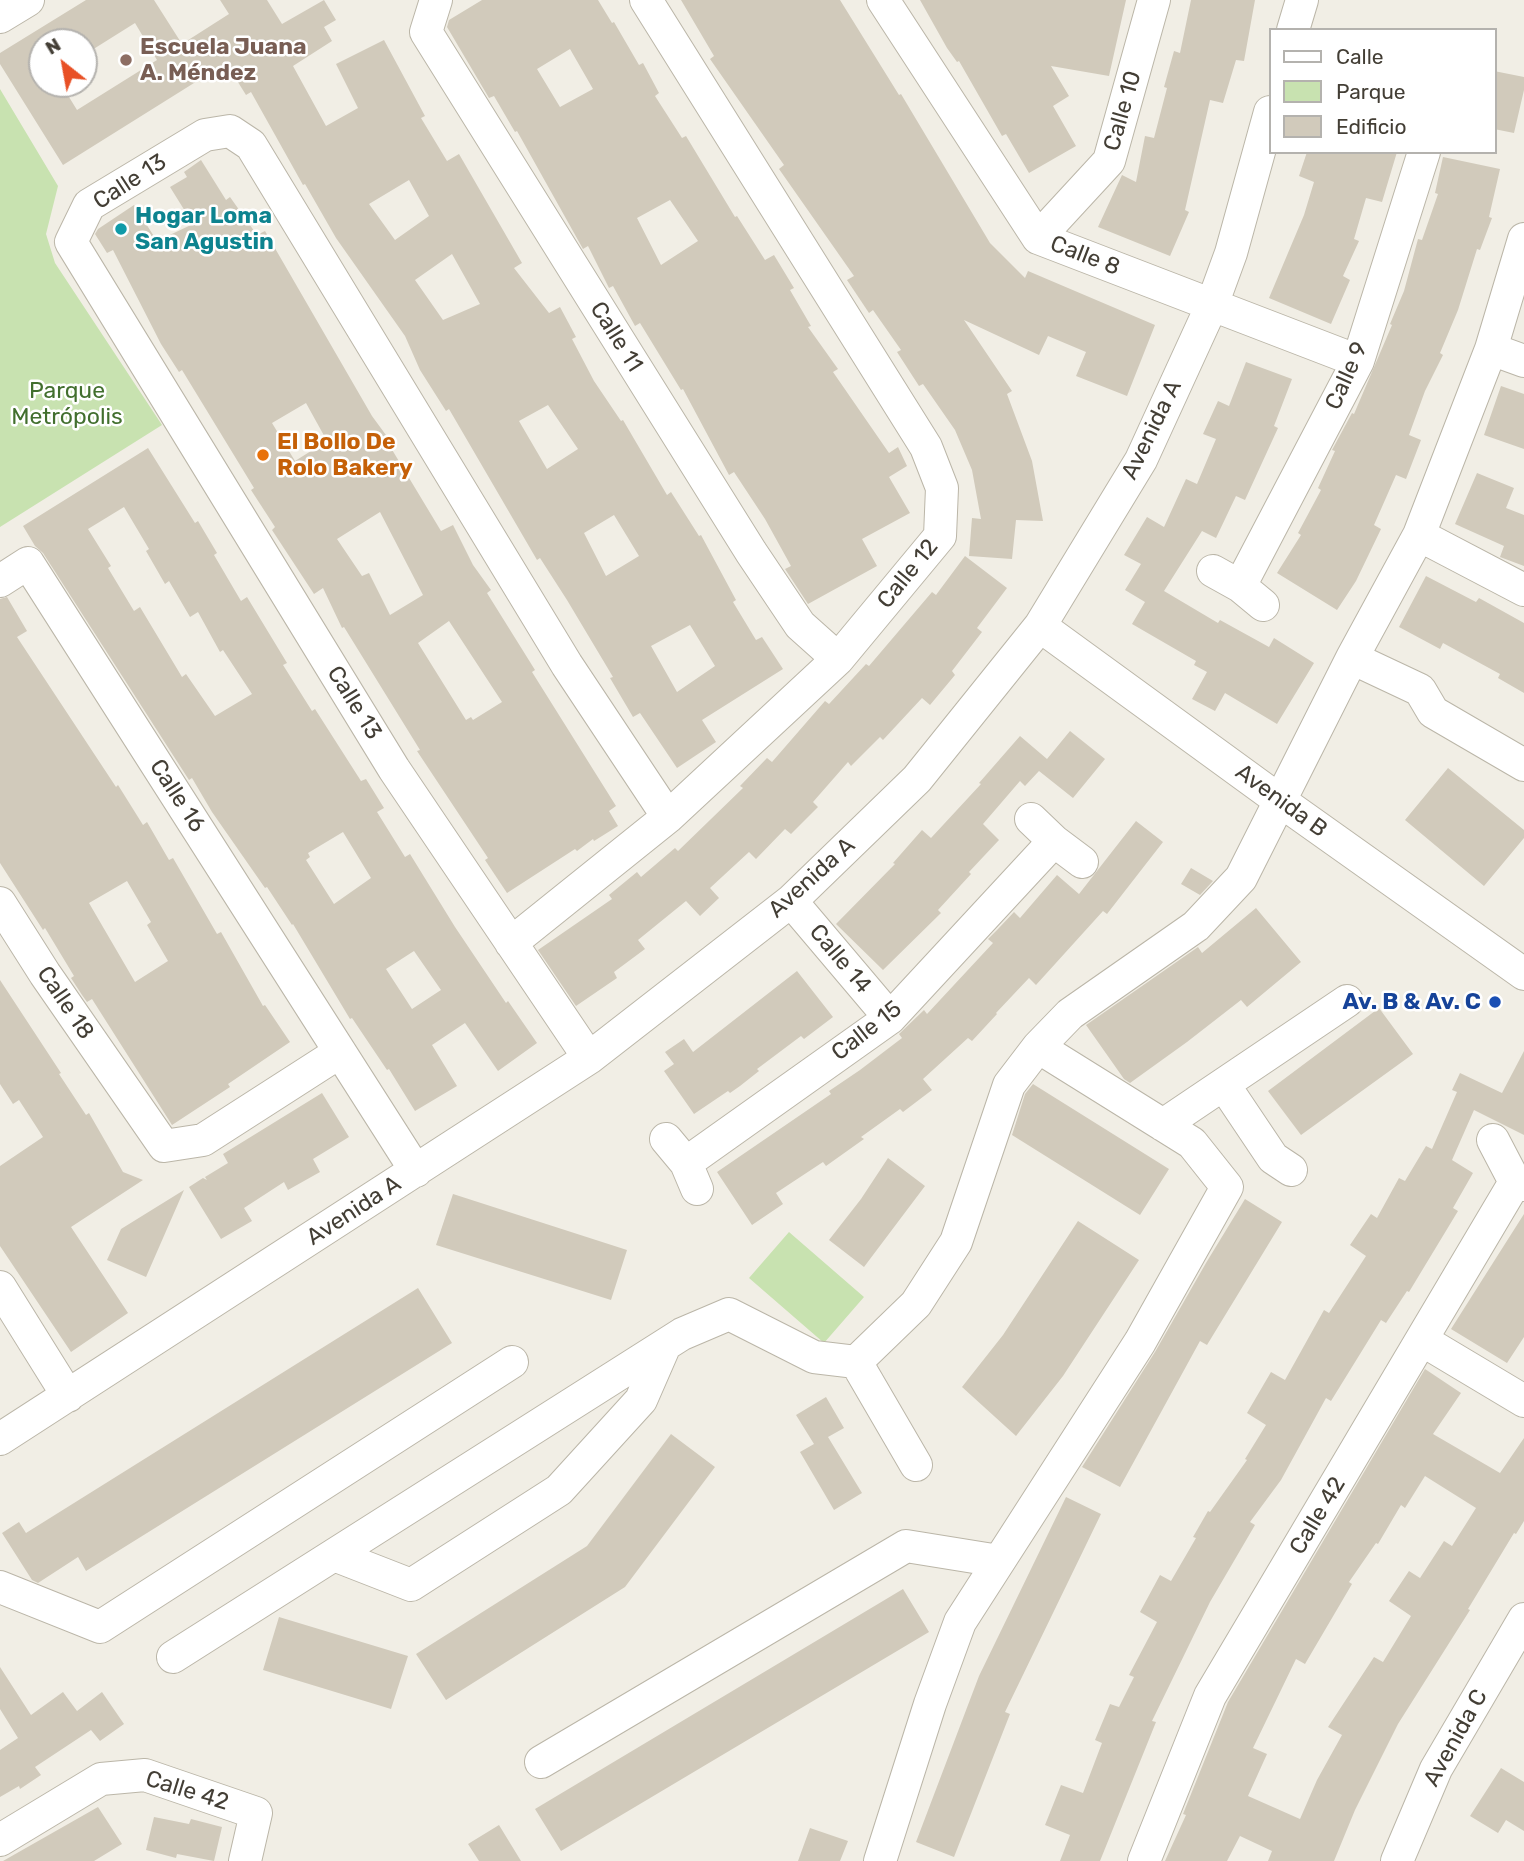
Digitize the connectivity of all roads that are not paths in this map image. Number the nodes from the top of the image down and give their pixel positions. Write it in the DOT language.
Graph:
graph roads {
  1 [pos="28,0"];
  2 [pos="436,0"];
  3 [pos="646,0"];
  4 [pos="883,0"];
  5 [pos="1154,0"];
  6 [pos="1301,0"];
  7 [pos="0,17"];
  8 [pos="1294,28"];
  9 [pos="1268,119"];
  10 [pos="1423,154"];
  11 [pos="1038,238"];
  12 [pos="1524,239"];
  13 [pos="1212,306"];
  14 [pos="1491,349"];
  15 [pos="1358,361"];
  16 [pos="1524,361"];
  17 [pos="1419,535"];
  18 [pos="3,579"];
  19 [pos="1239,588"];
  20 [pos="1524,590"];
  21 [pos="1040,626"];
  22 [pos="1352,658"];
  23 [pos="838,659"];
  24 [pos="1524,765"];
  25 [pos="1279,800"];
  26 [pos="668,817"];
  27 [pos="1031,819"];
  28 [pos="1054,841"];
  29 [pos="1082,862"];
  30 [pos="791,901"];
  31 [pos="0,903"];
  32 [pos="511,943"];
  33 [pos="1524,974"];
  34 [pos="1348,1000"];
  35 [pos="890,1018"];
  36 [pos="1038,1047"];
  37 [pos="340,1052"];
  38 [pos="589,1058"];
  39 [pos="1224,1085"];
  40 [pos="1163,1125"];
  41 [pos="1493,1140"];
  42 [pos="683,1164"];
  43 [pos="1291,1170"];
  44 [pos="416,1171"];
  45 [pos="1520,1183"];
  46 [pos="0,1287"];
  47 [pos="1422,1340"];
  48 [pos="665,1345"];
  49 [pos="512,1362"];
  50 [pos="856,1362"];
  51 [pos="68,1396"];
  52 [pos="1524,1401"];
  53 [pos="0,1439"];
  54 [pos="916,1465"];
  55 [pos="334,1555"];
  56 [pos="999,1560"];
  57 [pos="0,1587"];
  58 [pos="1519,1637"];
  59 [pos="173,1657"];
  60 [pos="541,1762"];
  61 [pos="0,1840"];
  62 [pos="245,1861"];
  63 [pos="880,1861"];
  64 [pos="1144,1861"];
  65 [pos="1397,1861"];
  1 -- 7 [label="street"];
  2 -- 23 [label="street, Calle 11"];
  3 -- 23 [label="street, Calle 12"];
  4 -- 11 [label="street, Calle 8"];
  5 -- 11 [label="street, Calle 10"];
  6 -- 8 [label="street"];
  9 -- 13 [label="street, Avenida A"];
  10 -- 15 [label="street, Calle 9"];
  11 -- 13 [label="street, Calle 8"];
  12 -- 14 [label="street"];
  13 -- 15 [label="street, Calle 8"];
  13 -- 21 [label="street, Avenida A"];
  14 -- 16 [label="street"];
  14 -- 17 [label="street"];
  15 -- 19 [label="street, Calle 9"];
  17 -- 20 [label="street"];
  17 -- 22 [label="street"];
  18 -- 37 [label="street, Calle 16"];
  21 -- 25 [label="street, Avenida B"];
  21 -- 30 [label="street, Avenida A"];
  22 -- 24 [label="street"];
  22 -- 25 [label="street"];
  23 -- 26 [label="street, Calle 12"];
  25 -- 33 [label="street, Avenida B"];
  25 -- 36 [label="street"];
  26 -- 32 [label="street, Calle 12"];
  26 -- 32 [label="street, Calle 13"];
  27 -- 28 [label="street"];
  28 -- 29 [label="street"];
  28 -- 35 [label="street, Calle 15"];
  30 -- 35 [label="street, Calle 14"];
  30 -- 38 [label="street, Avenida A"];
  31 -- 37 [label="street, Calle 18"];
  32 -- 38 [label="street, Calle 13"];
  34 -- 39 [label="street"];
  35 -- 42 [label="street, Calle 15"];
  36 -- 40 [label="street"];
  36 -- 50 [label="street"];
  37 -- 44 [label="street"];
  38 -- 44 [label="street, Avenida A"];
  39 -- 40 [label="street"];
  39 -- 43 [label="street"];
  40 -- 56 [label="street"];
  41 -- 45 [label="street"];
  44 -- 51 [label="street, Avenida A"];
  45 -- 47 [label="street, Calle 42"];
  46 -- 51 [label="street"];
  47 -- 52 [label="street"];
  47 -- 64 [label="street, Calle 42"];
  48 -- 50 [label="street"];
  48 -- 55 [label="street"];
  48 -- 55 [label="street"];
  49 -- 57 [label="street"];
  50 -- 54 [label="street"];
  51 -- 53 [label="street, Avenida A"];
  55 -- 59 [label="street"];
  56 -- 60 [label="street"];
  56 -- 63 [label="street"];
  58 -- 65 [label="street, Avenida C"];
  61 -- 62 [label="street, Calle 42"];
}
